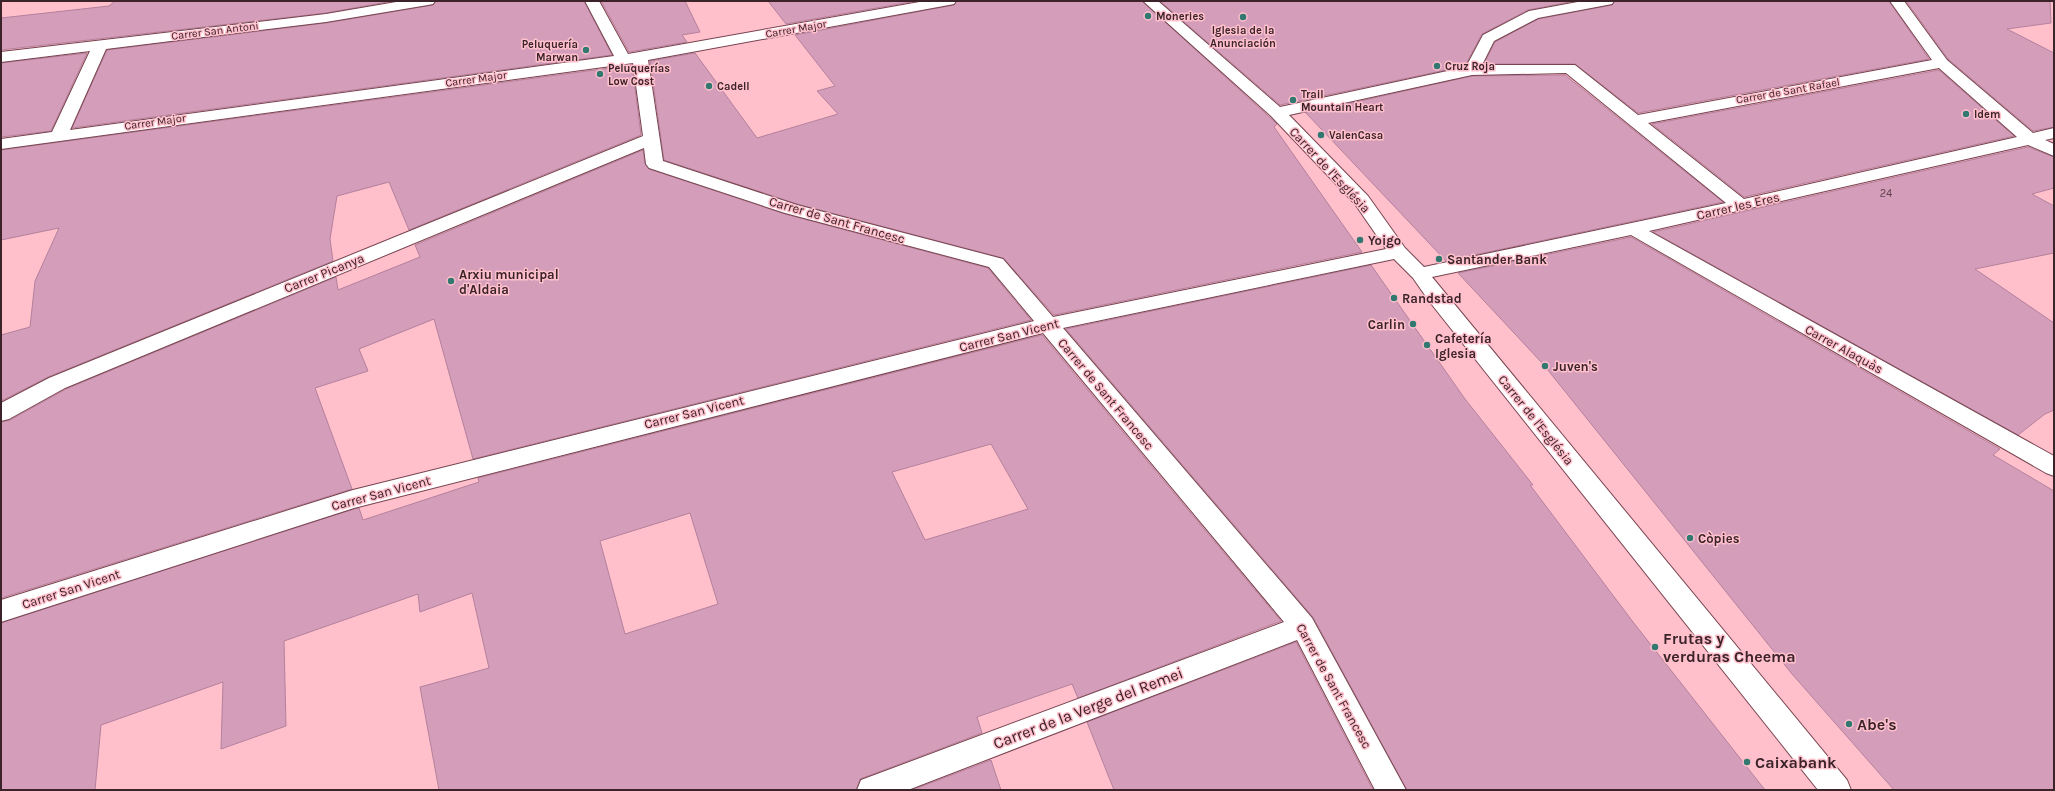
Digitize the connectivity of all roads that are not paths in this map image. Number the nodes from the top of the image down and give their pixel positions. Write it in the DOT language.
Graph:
graph roads {
  1 [pos="428,1"];
  2 [pos="592,1"];
  3 [pos="949,1"];
  4 [pos="1150,1"];
  5 [pos="1607,1"];
  6 [pos="1897,1"];
  7 [pos="100,45"];
  8 [pos="1,57"];
  9 [pos="632,58"];
  10 [pos="1942,63"];
  11 [pos="1472,70"];
  12 [pos="1277,114"];
  13 [pos="1635,120"];
  14 [pos="2054,133"];
  15 [pos="59,136"];
  16 [pos="651,139"];
  17 [pos="2028,139"];
  18 [pos="1,144"];
  19 [pos="2054,152"];
  20 [pos="1740,205"];
  21 [pos="1634,229"];
  22 [pos="1398,252"];
  23 [pos="1420,274"];
  24 [pos="1047,325"];
  25 [pos="1,414"];
  26 [pos="2054,467"];
  27 [pos="1,611"];
  28 [pos="1303,626"];
  29 [pos="872,790"];
  30 [pos="1391,790"];
  31 [pos="1836,790"];
  1 -- 7 [label="street, Carrer San Antoni"];
  2 -- 9 [label="street"];
  3 -- 9 [label="street, Carrer Major"];
  4 -- 12 [label="street, Carrer de l'Església"];
  5 -- 11 [label="street"];
  6 -- 10 [label="street"];
  7 -- 8 [label="street, Carrer San Antoni"];
  7 -- 15 [label="street"];
  9 -- 15 [label="street, Carrer Major"];
  9 -- 16 [label="street, Carrer de Sant Francesc"];
  10 -- 13 [label="street, Carrer de Sant Rafael"];
  10 -- 17 [label="street"];
  11 -- 12 [label="street"];
  11 -- 13 [label="street"];
  12 -- 22 [label="street, Carrer de l'Església"];
  13 -- 20 [label="street"];
  14 -- 17 [label="street, Carrer les Eres"];
  15 -- 18 [label="street, Carrer Major"];
  16 -- 24 [label="street, Carrer de Sant Francesc"];
  16 -- 25 [label="street, Carrer Picanya"];
  17 -- 19 [label="street"];
  17 -- 20 [label="street, Carrer les Eres"];
  20 -- 21 [label="street, Carrer les Eres"];
  21 -- 23 [label="street, Carrer les Eres"];
  21 -- 26 [label="street, Carrer Alaquàs"];
  22 -- 23 [label="street, Carrer de l'Església"];
  22 -- 24 [label="street, Carrer San Vicent"];
  23 -- 31 [label="street, Carrer de l'Església"];
  24 -- 27 [label="street, Carrer San Vicent"];
  24 -- 28 [label="street, Carrer de Sant Francesc"];
  28 -- 29 [label="street, Carrer de la Verge del Remei"];
  28 -- 30 [label="street, Carrer de Sant Francesc"];
}
